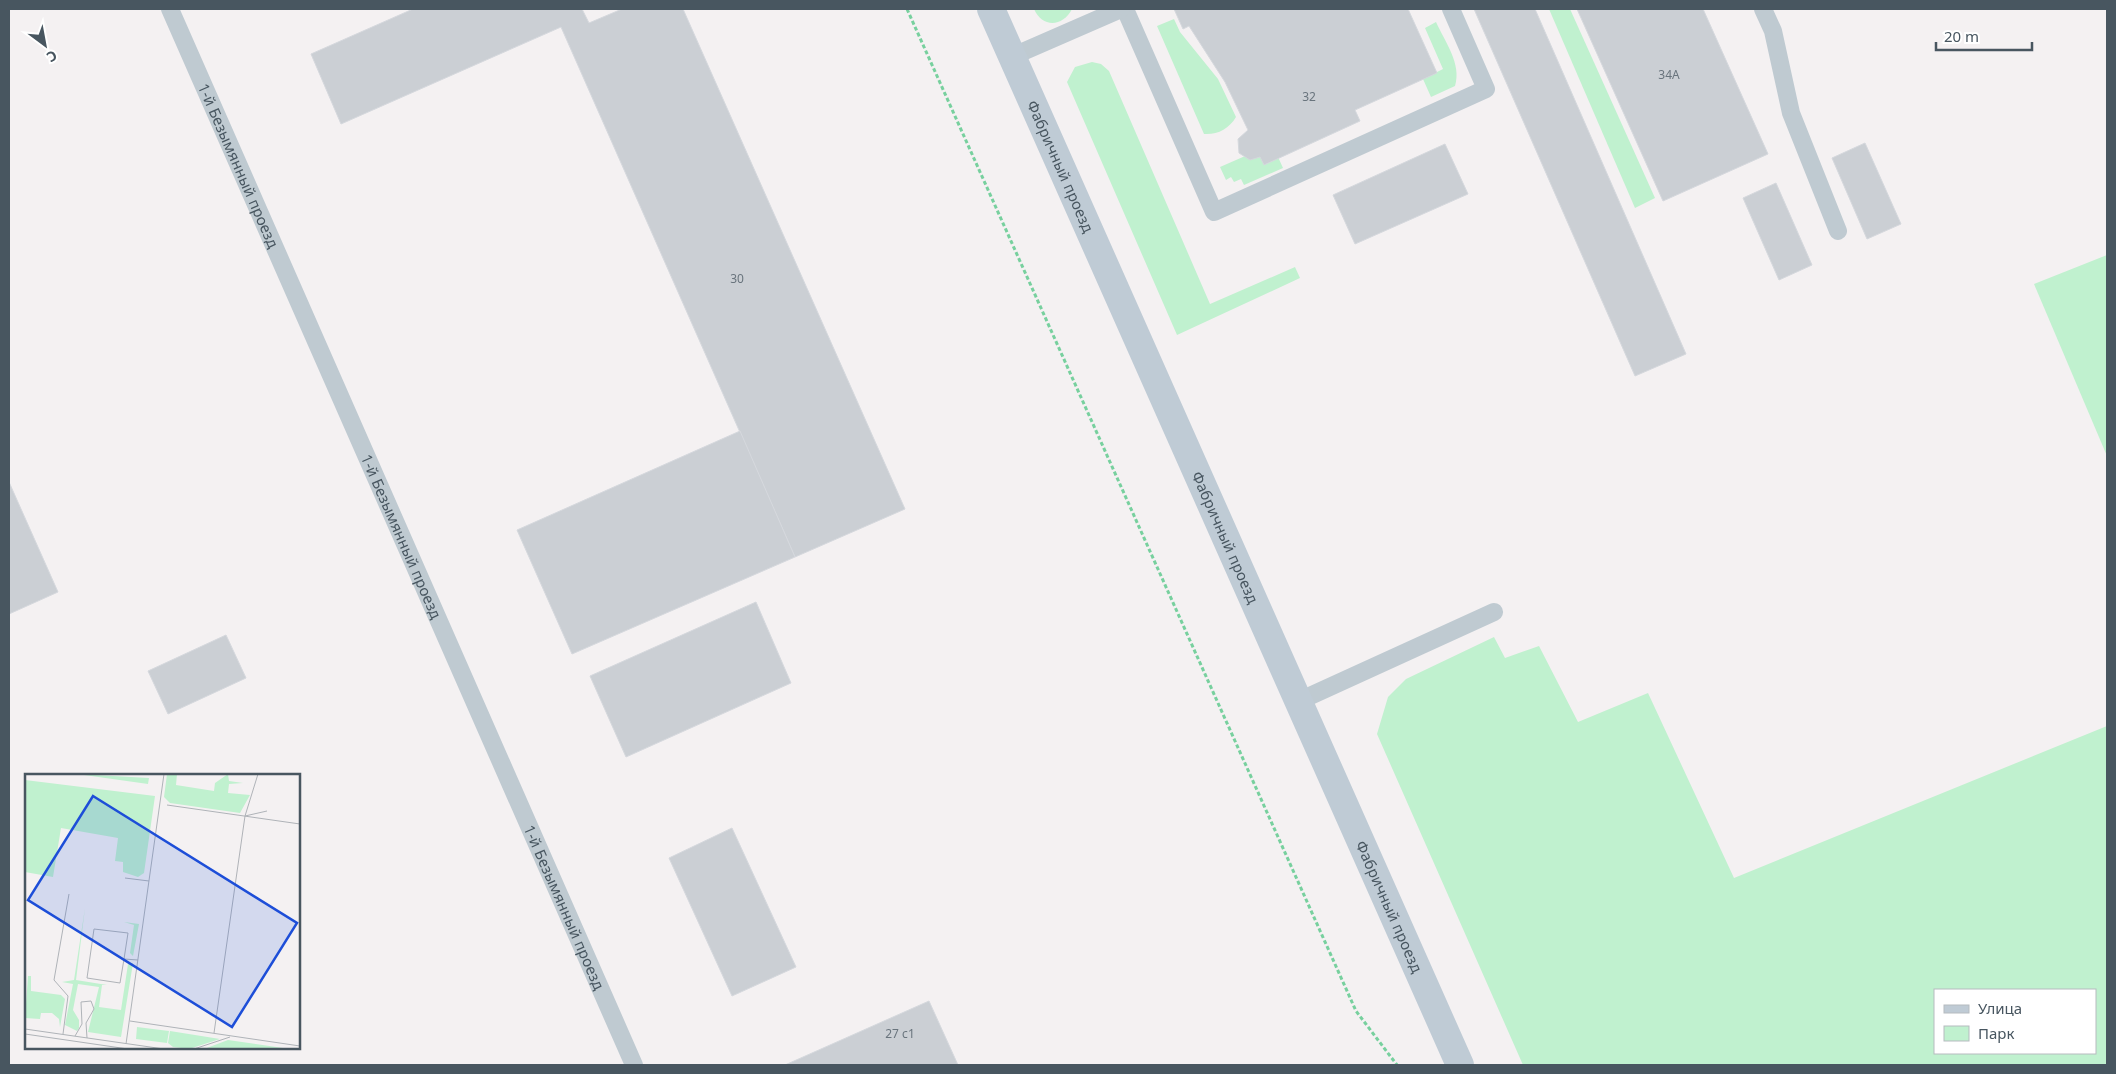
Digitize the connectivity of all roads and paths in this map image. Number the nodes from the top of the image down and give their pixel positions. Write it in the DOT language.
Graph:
graph roads {
  1 [pos="170,9"];
  2 [pos="907,9"];
  3 [pos="991,9"];
  4 [pos="1121,9"];
  5 [pos="1125,9"];
  6 [pos="1451,9"];
  7 [pos="1763,9"];
  8 [pos="1013,56"];
  9 [pos="1838,231"];
  10 [pos="1494,612"];
  11 [pos="1299,702"];
  12 [pos="634,1065"];
  13 [pos="1397,1065"];
  14 [pos="1460,1065"];
  1 -- 12 [label="lane, 1-й Безымянный проезд"];
  2 -- 13 [label="path"];
  3 -- 8 [label="street, Фабричный проезд"];
  4 -- 8 [label="lane"];
  5 -- 6 [label="lane"];
  7 -- 9 [label="lane"];
  8 -- 11 [label="street, Фабричный проезд"];
  10 -- 11 [label="lane"];
  11 -- 14 [label="street, Фабричный проезд"];
}
